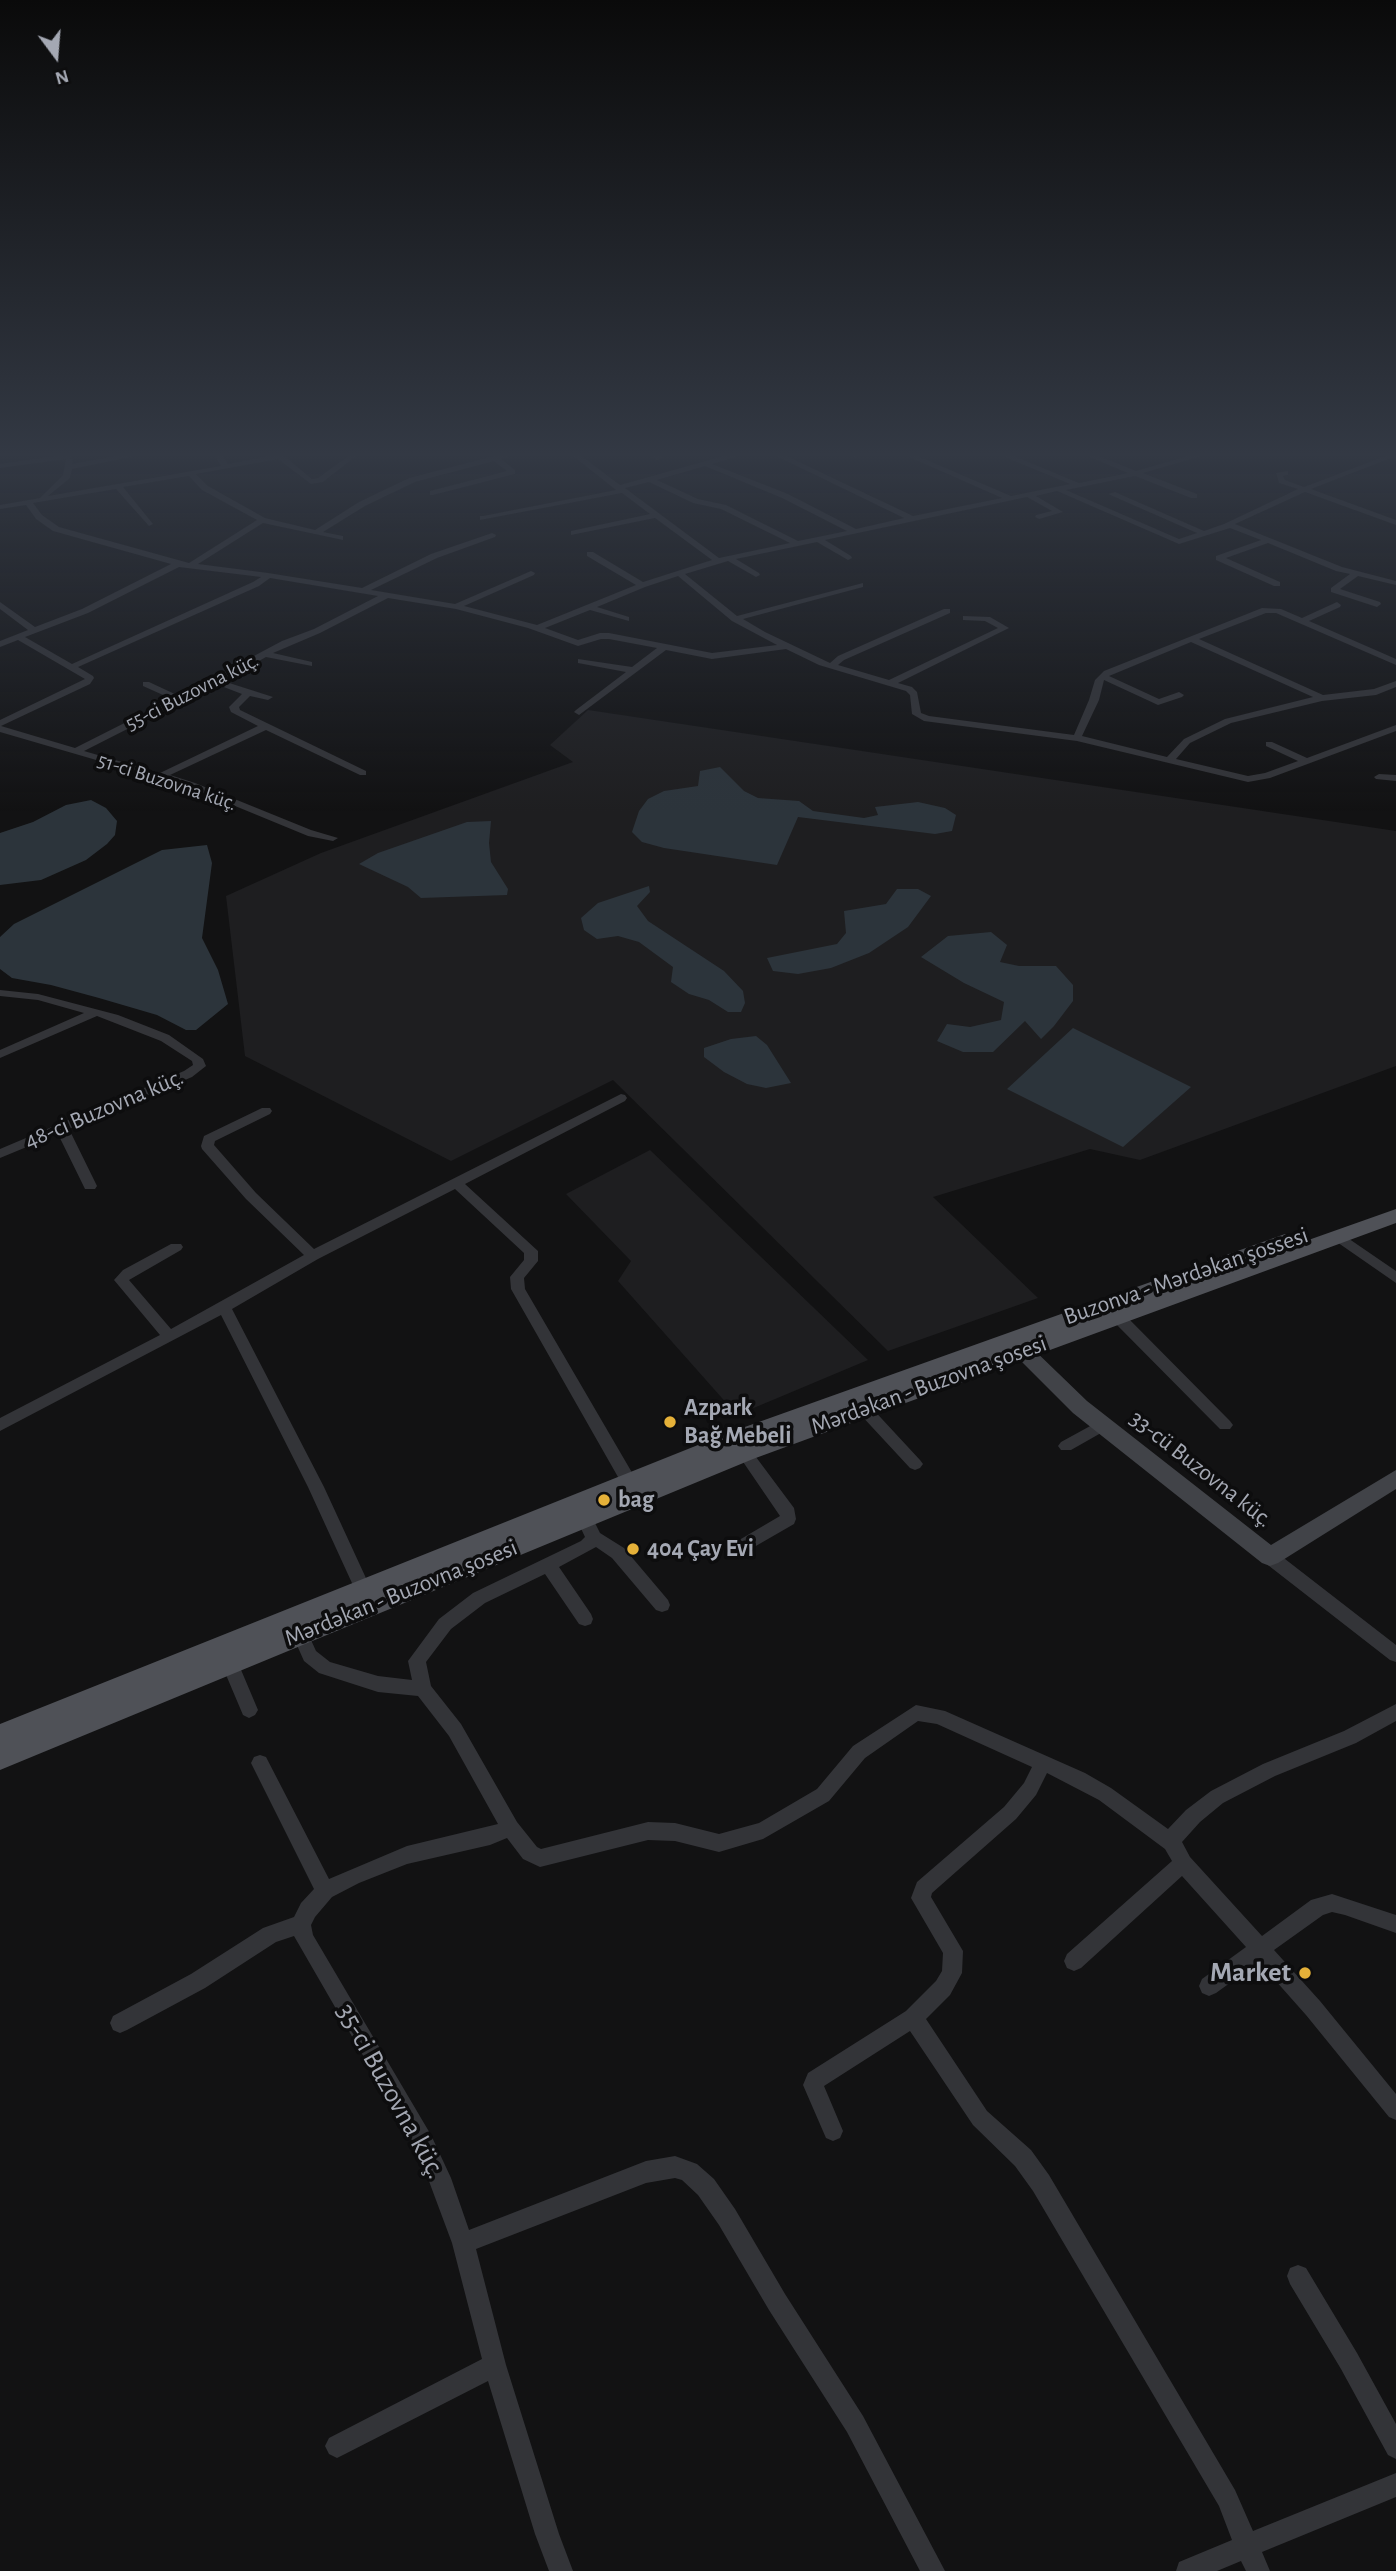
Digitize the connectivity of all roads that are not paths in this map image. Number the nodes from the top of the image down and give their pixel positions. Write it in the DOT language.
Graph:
graph roads {
  1 [pos="162,572"];
  2 [pos="242,572"];
  3 [pos="402,572"];
  4 [pos="620,572"];
  5 [pos="679,572"];
  6 [pos="750,572"];
  7 [pos="1250,572"];
  8 [pos="1351,572"];
  9 [pos="531,573"];
  10 [pos="1356,574"];
  11 [pos="268,575"];
  12 [pos="755,575"];
  13 [pos="1396,575"];
  14 [pos="1384,580"];
  15 [pos="1396,583"];
  16 [pos="1277,584"];
  17 [pos="642,585"];
  18 [pos="860,585"];
  19 [pos="363,591"];
  20 [pos="387,595"];
  21 [pos="1377,604"];
  22 [pos="0,605"];
  23 [pos="1338,606"];
  24 [pos="456,607"];
  25 [pos="590,607"];
  26 [pos="947,611"];
  27 [pos="966,618"];
  28 [pos="626,619"];
  29 [pos="735,619"];
  30 [pos="1303,621"];
  31 [pos="538,628"];
  32 [pos="34,631"];
  33 [pos="19,637"];
  34 [pos="1194,640"];
  35 [pos="0,644"];
  36 [pos="787,646"];
  37 [pos="664,647"];
  38 [pos="265,654"];
  39 [pos="581,661"];
  40 [pos="1396,662"];
  41 [pos="309,664"];
  42 [pos="832,666"];
  43 [pos="72,667"];
  44 [pos="631,670"];
  45 [pos="1102,676"];
  46 [pos="216,681"];
  47 [pos="892,682"];
  48 [pos="146,684"];
  49 [pos="1396,684"];
  50 [pos="248,693"];
  51 [pos="1179,695"];
  52 [pos="268,697"];
  53 [pos="1322,698"];
  54 [pos="179,699"];
  55 [pos="579,712"];
  56 [pos="266,726"];
  57 [pos="1396,728"];
  58 [pos="1,729"];
  59 [pos="1077,738"];
  60 [pos="1269,744"];
  61 [pos="74,752"];
  62 [pos="1169,760"];
  63 [pos="1304,761"];
  64 [pos="363,773"];
  65 [pos="161,775"];
  66 [pos="1379,778"];
  67 [pos="1396,778"];
  68 [pos="333,838"];
  69 [pos="0,993"];
  70 [pos="96,1012"];
  71 [pos="0,1054"];
  72 [pos="621,1098"];
  73 [pos="267,1111"];
  74 [pos="62,1128"];
  75 [pos="0,1154"];
  76 [pos="455,1182"];
  77 [pos="90,1186"];
  78 [pos="1396,1201"];
  79 [pos="1396,1216"];
  80 [pos="1339,1237"];
  81 [pos="176,1247"];
  82 [pos="313,1256"];
  83 [pos="1396,1278"];
  84 [pos="224,1307"];
  85 [pos="1118,1317"];
  86 [pos="169,1336"];
  87 [pos="1022,1350"];
  88 [pos="864,1409"];
  89 [pos="1,1422"];
  90 [pos="1103,1425"];
  91 [pos="1224,1425"];
  92 [pos="1066,1446"];
  93 [pos="745,1453"];
  94 [pos="915,1464"];
  95 [pos="1396,1478"];
  96 [pos="628,1480"];
  97 [pos="589,1528"];
  98 [pos="735,1551"];
  99 [pos="1270,1556"];
  100 [pos="548,1564"];
  101 [pos="363,1589"];
  102 [pos="662,1605"];
  103 [pos="585,1619"];
  104 [pos="300,1634"];
  105 [pos="1396,1655"];
  106 [pos="230,1663"];
  107 [pos="423,1689"];
  108 [pos="249,1710"];
  109 [pos="1396,1712"];
  110 [pos="0,1736"];
  111 [pos="0,1758"];
  112 [pos="260,1763"];
  113 [pos="1043,1763"];
  114 [pos="510,1828"];
  115 [pos="1172,1843"];
  116 [pos="1183,1863"];
  117 [pos="325,1891"];
  118 [pos="301,1924"];
  119 [pos="1396,1924"];
  120 [pos="1259,1947"];
  121 [pos="1074,1961"];
  122 [pos="1209,1986"];
  123 [pos="913,2018"];
  124 [pos="120,2023"];
  125 [pos="1396,2110"];
  126 [pos="833,2131"];
  127 [pos="463,2243"];
  128 [pos="1298,2276"];
  129 [pos="495,2365"];
  130 [pos="337,2446"];
  131 [pos="1396,2447"];
  132 [pos="1396,2485"];
  133 [pos="1247,2546"];
  134 [pos="561,2571"];
  135 [pos="933,2571"];
  136 [pos="1188,2571"];
  137 [pos="1258,2571"];
  1 -- 32 [label="street"];
  2 -- 11 [label="street"];
  3 -- 19 [label="street"];
  4 -- 17 [label="street"];
  5 -- 17 [label="street"];
  5 -- 29 [label="street"];
  6 -- 12 [label="street"];
  7 -- 16 [label="street"];
  8 -- 10 [label="street"];
  9 -- 24 [label="street"];
  10 -- 14 [label="street"];
  10 -- 21 [label="street"];
  11 -- 19 [label="street"];
  11 -- 43 [label="street"];
  13 -- 14 [label="street"];
  14 -- 15 [label="street"];
  17 -- 25 [label="street"];
  18 -- 29 [label="street"];
  19 -- 20 [label="street"];
  20 -- 24 [label="street"];
  20 -- 38 [label="street, 55-ci Buzovna küç."];
  22 -- 32 [label="street"];
  23 -- 30 [label="street"];
  24 -- 31 [label="street"];
  25 -- 28 [label="street"];
  25 -- 31 [label="street"];
  26 -- 42 [label="street"];
  27 -- 47 [label="street"];
  29 -- 36 [label="street"];
  30 -- 34 [label="street"];
  30 -- 40 [label="street"];
  31 -- 37 [label="street"];
  32 -- 33 [label="street"];
  33 -- 35 [label="street"];
  33 -- 43 [label="street"];
  34 -- 45 [label="street"];
  34 -- 53 [label="street"];
  36 -- 37 [label="street"];
  36 -- 42 [label="street"];
  37 -- 44 [label="street"];
  38 -- 41 [label="street"];
  38 -- 46 [label="street, 55-ci Buzovna küç."];
  39 -- 44 [label="street"];
  42 -- 47 [label="street"];
  43 -- 58 [label="street"];
  44 -- 55 [label="street"];
  45 -- 51 [label="street"];
  45 -- 59 [label="street"];
  46 -- 50 [label="street"];
  46 -- 54 [label="street, 55-ci Buzovna küç."];
  47 -- 59 [label="street"];
  48 -- 54 [label="street"];
  49 -- 53 [label="street"];
  50 -- 52 [label="street"];
  50 -- 56 [label="street"];
  53 -- 62 [label="street"];
  54 -- 61 [label="street, 55-ci Buzovna küç."];
  56 -- 64 [label="street"];
  56 -- 65 [label="street"];
  57 -- 63 [label="street"];
  58 -- 61 [label="street, 51-ci Buzovna küç."];
  59 -- 62 [label="street"];
  60 -- 63 [label="street"];
  61 -- 65 [label="street, 51-ci Buzovna küç."];
  62 -- 63 [label="street"];
  65 -- 68 [label="street, 51-ci Buzovna küç."];
  66 -- 67 [label="street"];
  69 -- 70 [label="street, 48-ci Buzovna küç."];
  70 -- 71 [label="street"];
  70 -- 74 [label="street, 48-ci Buzovna küç."];
  72 -- 76 [label="street"];
  73 -- 82 [label="street"];
  74 -- 75 [label="street, 48-ci Buzovna küç."];
  74 -- 77 [label="street"];
  76 -- 82 [label="street"];
  76 -- 96 [label="street"];
  78 -- 96 [label="main road, Buzonva - Mərdəkan şossesi"];
  79 -- 80 [label="main road, Mərdəkan - Buzovna şosesi"];
  80 -- 83 [label="street"];
  80 -- 85 [label="main road, Mərdəkan - Buzovna şosesi"];
  81 -- 86 [label="street"];
  82 -- 84 [label="street"];
  84 -- 86 [label="street"];
  84 -- 101 [label="street"];
  85 -- 87 [label="main road, Mərdəkan - Buzovna şosesi"];
  85 -- 91 [label="street"];
  86 -- 89 [label="street"];
  87 -- 88 [label="main road, Mərdəkan - Buzovna şosesi"];
  87 -- 90 [label="street, 33-cü Buzovna küç."];
  88 -- 93 [label="main road, Mərdəkan - Buzovna şosesi"];
  88 -- 94 [label="street"];
  90 -- 92 [label="street"];
  90 -- 99 [label="street, 33-cü Buzovna küç."];
  93 -- 97 [label="main road, Mərdəkan - Buzovna şosesi"];
  93 -- 98 [label="street"];
  95 -- 99 [label="street, 33-cü Buzovna küç."];
  96 -- 101 [label="main road, Buzonva - Mərdəkan şossesi"];
  97 -- 100 [label="street"];
  97 -- 102 [label="street"];
  97 -- 104 [label="main road, Mərdəkan - Buzovna şosesi"];
  99 -- 105 [label="street"];
  100 -- 103 [label="street"];
  100 -- 107 [label="street"];
  101 -- 110 [label="main road, Buzonva - Mərdəkan şossesi"];
  104 -- 106 [label="main road, Mərdəkan - Buzovna şosesi"];
  104 -- 107 [label="street"];
  106 -- 108 [label="street"];
  106 -- 111 [label="main road, Mərdəkan - Buzovna şosesi"];
  107 -- 114 [label="street"];
  109 -- 115 [label="street"];
  112 -- 117 [label="street"];
  113 -- 114 [label="street"];
  113 -- 115 [label="street"];
  113 -- 123 [label="street"];
  114 -- 117 [label="street"];
  115 -- 116 [label="street"];
  116 -- 120 [label="street"];
  116 -- 121 [label="street"];
  117 -- 118 [label="street"];
  118 -- 124 [label="street"];
  118 -- 127 [label="street, 35-ci Buzovna küç."];
  119 -- 120 [label="street"];
  120 -- 122 [label="street"];
  120 -- 125 [label="street"];
  123 -- 126 [label="street"];
  123 -- 133 [label="street"];
  127 -- 129 [label="street, 35-ci Buzovna küç."];
  127 -- 135 [label="street"];
  128 -- 131 [label="street"];
  129 -- 130 [label="street"];
  129 -- 134 [label="street, 35-ci Buzovna küç."];
  132 -- 133 [label="street"];
  133 -- 136 [label="street"];
  133 -- 137 [label="street"];
}
